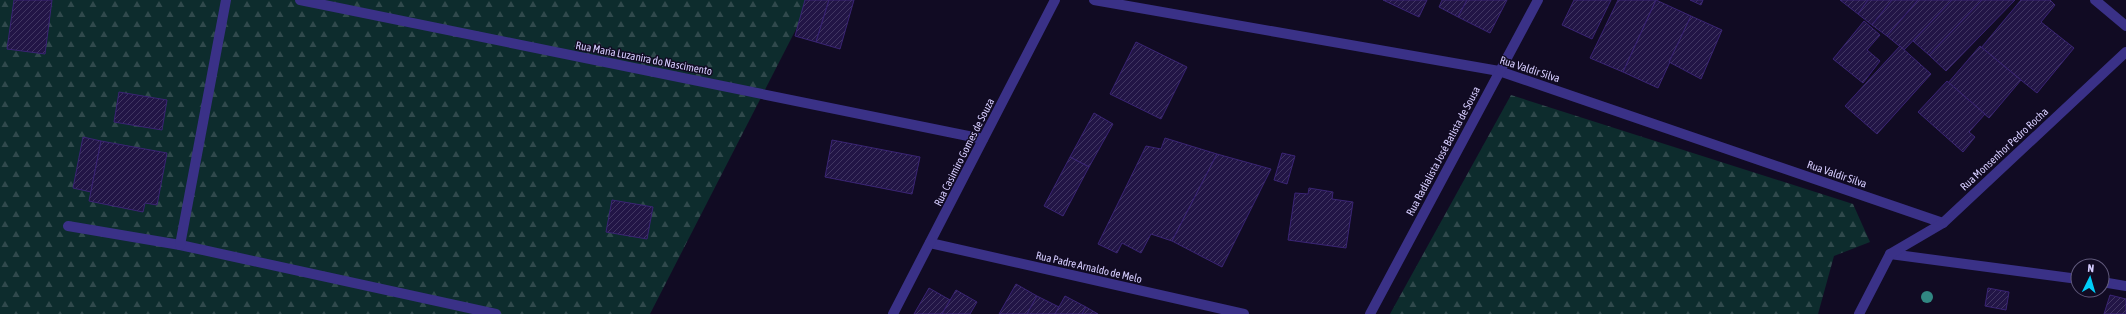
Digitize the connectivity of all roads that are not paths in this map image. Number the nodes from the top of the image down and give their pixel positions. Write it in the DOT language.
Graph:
graph roads {
  1 [pos="226,0"];
  2 [pos="300,0"];
  3 [pos="1055,0"];
  4 [pos="1094,0"];
  5 [pos="1538,0"];
  6 [pos="2095,0"];
  7 [pos="2126,26"];
  8 [pos="2126,52"];
  9 [pos="1499,71"];
  10 [pos="983,139"];
  11 [pos="1943,223"];
  12 [pos="68,226"];
  13 [pos="930,244"];
  14 [pos="180,245"];
  15 [pos="1890,254"];
  16 [pos="2070,278"];
  17 [pos="2110,283"];
  18 [pos="2126,286"];
  19 [pos="496,314"];
  20 [pos="893,314"];
  21 [pos="1244,314"];
  22 [pos="1370,314"];
  23 [pos="1859,314"];
  1 -- 14 [label="street"];
  2 -- 10 [label="street, Rua Maria Luzanira do Nascimento"];
  3 -- 10 [label="street, Rua Casimiro Gomes de Souza"];
  4 -- 9 [label="street, Rua Valdir Silva"];
  5 -- 9 [label="street, Rua Radialista José Batista de Sousa"];
  6 -- 7 [label="street"];
  8 -- 11 [label="street, Rua Monsenhor Pedro Rocha"];
  9 -- 11 [label="street, Rua Valdir Silva"];
  9 -- 22 [label="street, Rua Radialista José Batista de Sousa"];
  10 -- 13 [label="street, Rua Casimiro Gomes de Souza"];
  11 -- 15 [label="street, Rua Monsenhor Pedro Rocha"];
  12 -- 14 [label="street"];
  13 -- 20 [label="street, Rua Casimiro Gomes de Souza"];
  13 -- 21 [label="street, Rua Padre Arnaldo de Melo"];
  14 -- 19 [label="street"];
  15 -- 16 [label="street"];
  15 -- 23 [label="street"];
  17 -- 18 [label="street"];
}
